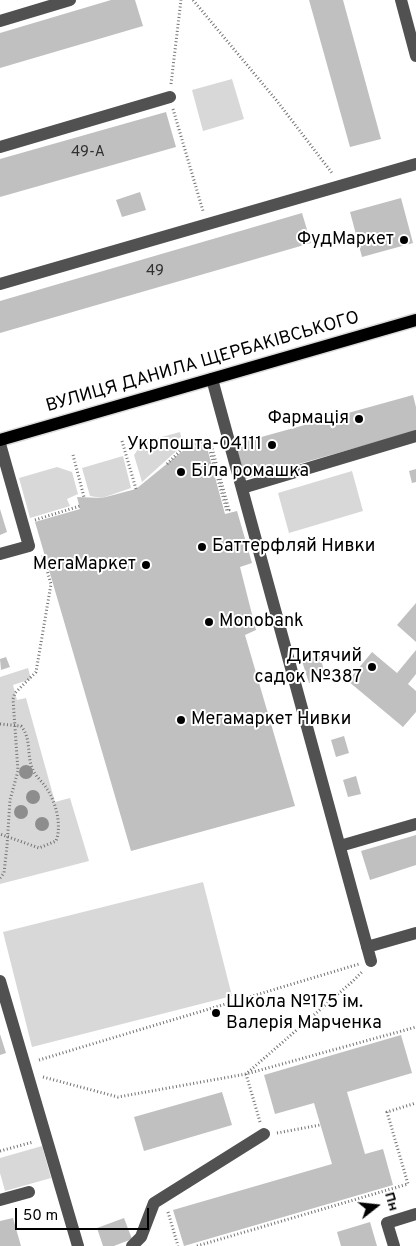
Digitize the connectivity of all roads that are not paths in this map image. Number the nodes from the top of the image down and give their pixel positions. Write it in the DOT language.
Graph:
graph roads {
  1 [pos="70,0"];
  2 [pos="401,0"];
  3 [pos="0,21"];
  4 [pos="415,49"];
  5 [pos="170,97"];
  6 [pos="0,147"];
  7 [pos="416,164"];
  8 [pos="0,284"];
  9 [pos="416,320"];
  10 [pos="212,379"];
  11 [pos="416,436"];
  12 [pos="0,440"];
  13 [pos="0,444"];
  14 [pos="242,488"];
  15 [pos="0,554"];
  16 [pos="416,824"];
  17 [pos="340,846"];
  18 [pos="416,933"];
  19 [pos="367,947"];
  20 [pos="371,961"];
  21 [pos="0,981"];
  22 [pos="264,1134"];
  23 [pos="28,1192"];
  24 [pos="0,1200"];
  25 [pos="416,1214"];
  26 [pos="78,1246"];
  27 [pos="132,1246"];
  28 [pos="394,1246"];
  1 -- 3 [label="street"];
  2 -- 4 [label="street"];
  5 -- 6 [label="street"];
  7 -- 8 [label="street"];
  9 -- 10 [label="main road, ВУЛИЦЯ ДАНИЛА ЩЕРБАКІВСЬКОГО"];
  10 -- 12 [label="main road, ВУЛИЦЯ ДАНИЛА ЩЕРБАКІВСЬКОГО"];
  10 -- 14 [label="street"];
  11 -- 14 [label="street"];
  13 -- 15 [label="street"];
  14 -- 17 [label="street"];
  16 -- 17 [label="street"];
  17 -- 19 [label="street"];
  18 -- 19 [label="street"];
  19 -- 20 [label="street"];
  21 -- 26 [label="street"];
  22 -- 27 [label="street"];
  23 -- 24 [label="street"];
  25 -- 28 [label="street"];
}
